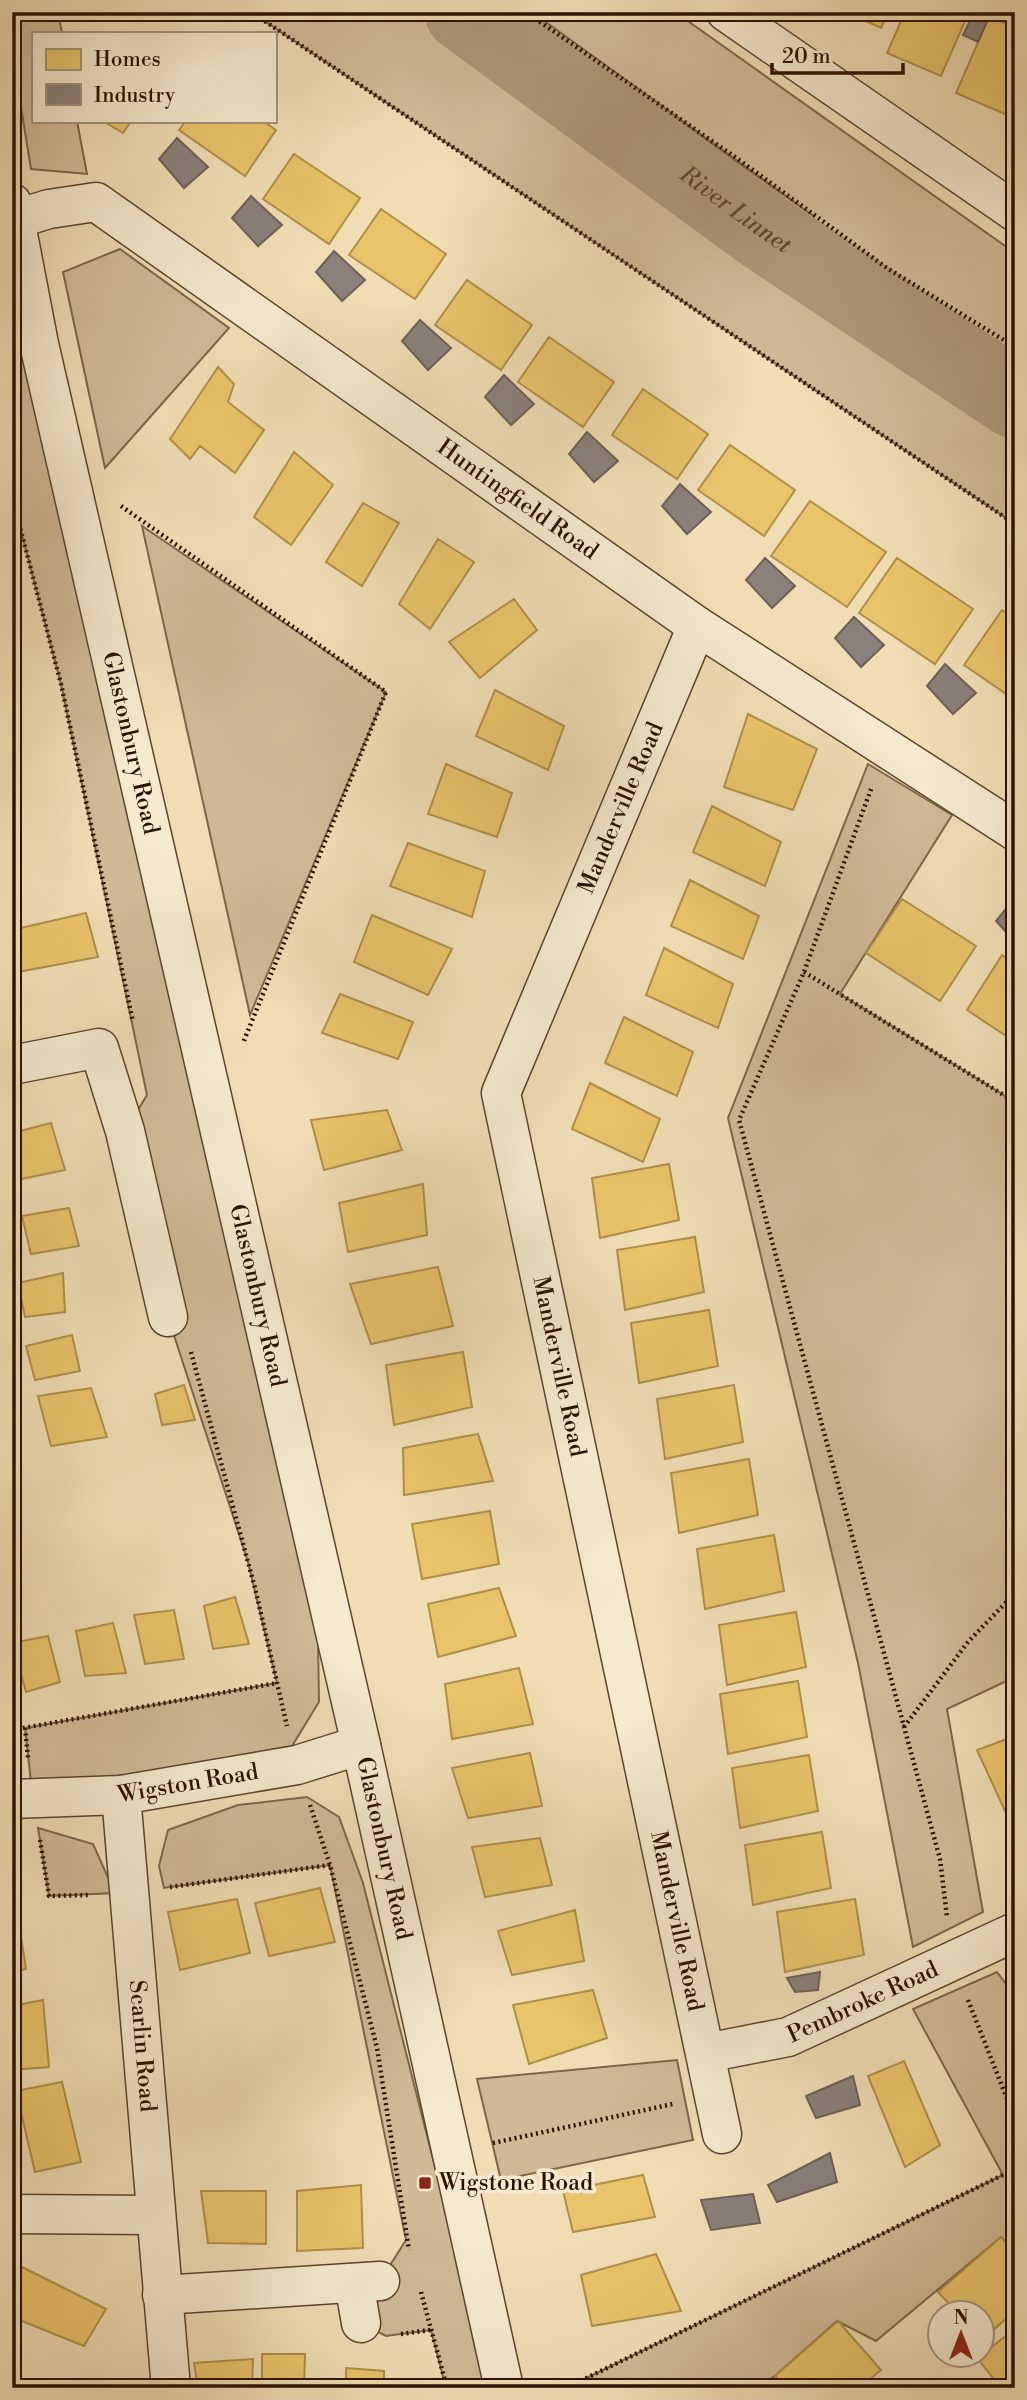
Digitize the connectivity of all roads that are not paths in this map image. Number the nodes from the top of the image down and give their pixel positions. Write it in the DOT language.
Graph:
graph roads {
  1 [pos="726,12"];
  2 [pos="14,211"];
  3 [pos="1015,212"];
  4 [pos="697,626"];
  5 [pos="1015,831"];
  6 [pos="12,1065"];
  7 [pos="169,1317"];
  8 [pos="361,1745"];
  9 [pos="121,1795"];
  10 [pos="12,1799"];
  11 [pos="1015,1932"];
  12 [pos="706,2053"];
  13 [pos="722,2134"];
  14 [pos="12,2214"];
  15 [pos="154,2216"];
  16 [pos="162,2295"];
  17 [pos="361,2323"];
  18 [pos="171,2388"];
  19 [pos="504,2388"];
  1 -- 3 [label="street"];
  2 -- 4 [label="street, Huntingfield Road"];
  2 -- 8 [label="street, Glastonbury Road"];
  4 -- 5 [label="street, Huntingfield Road"];
  4 -- 12 [label="street, Manderville Road"];
  6 -- 7 [label="street"];
  8 -- 9 [label="street, Wigston Road"];
  8 -- 19 [label="street, Glastonbury Road"];
  9 -- 10 [label="street, Wigston Road"];
  9 -- 15 [label="street, Scarlin Road"];
  11 -- 12 [label="street, Pembroke Road"];
  12 -- 13 [label="street, Manderville Road"];
  14 -- 15 [label="street"];
  15 -- 16 [label="street, Scarlin Road"];
  16 -- 17 [label="street"];
  16 -- 18 [label="street, Scarlin Road"];
}
